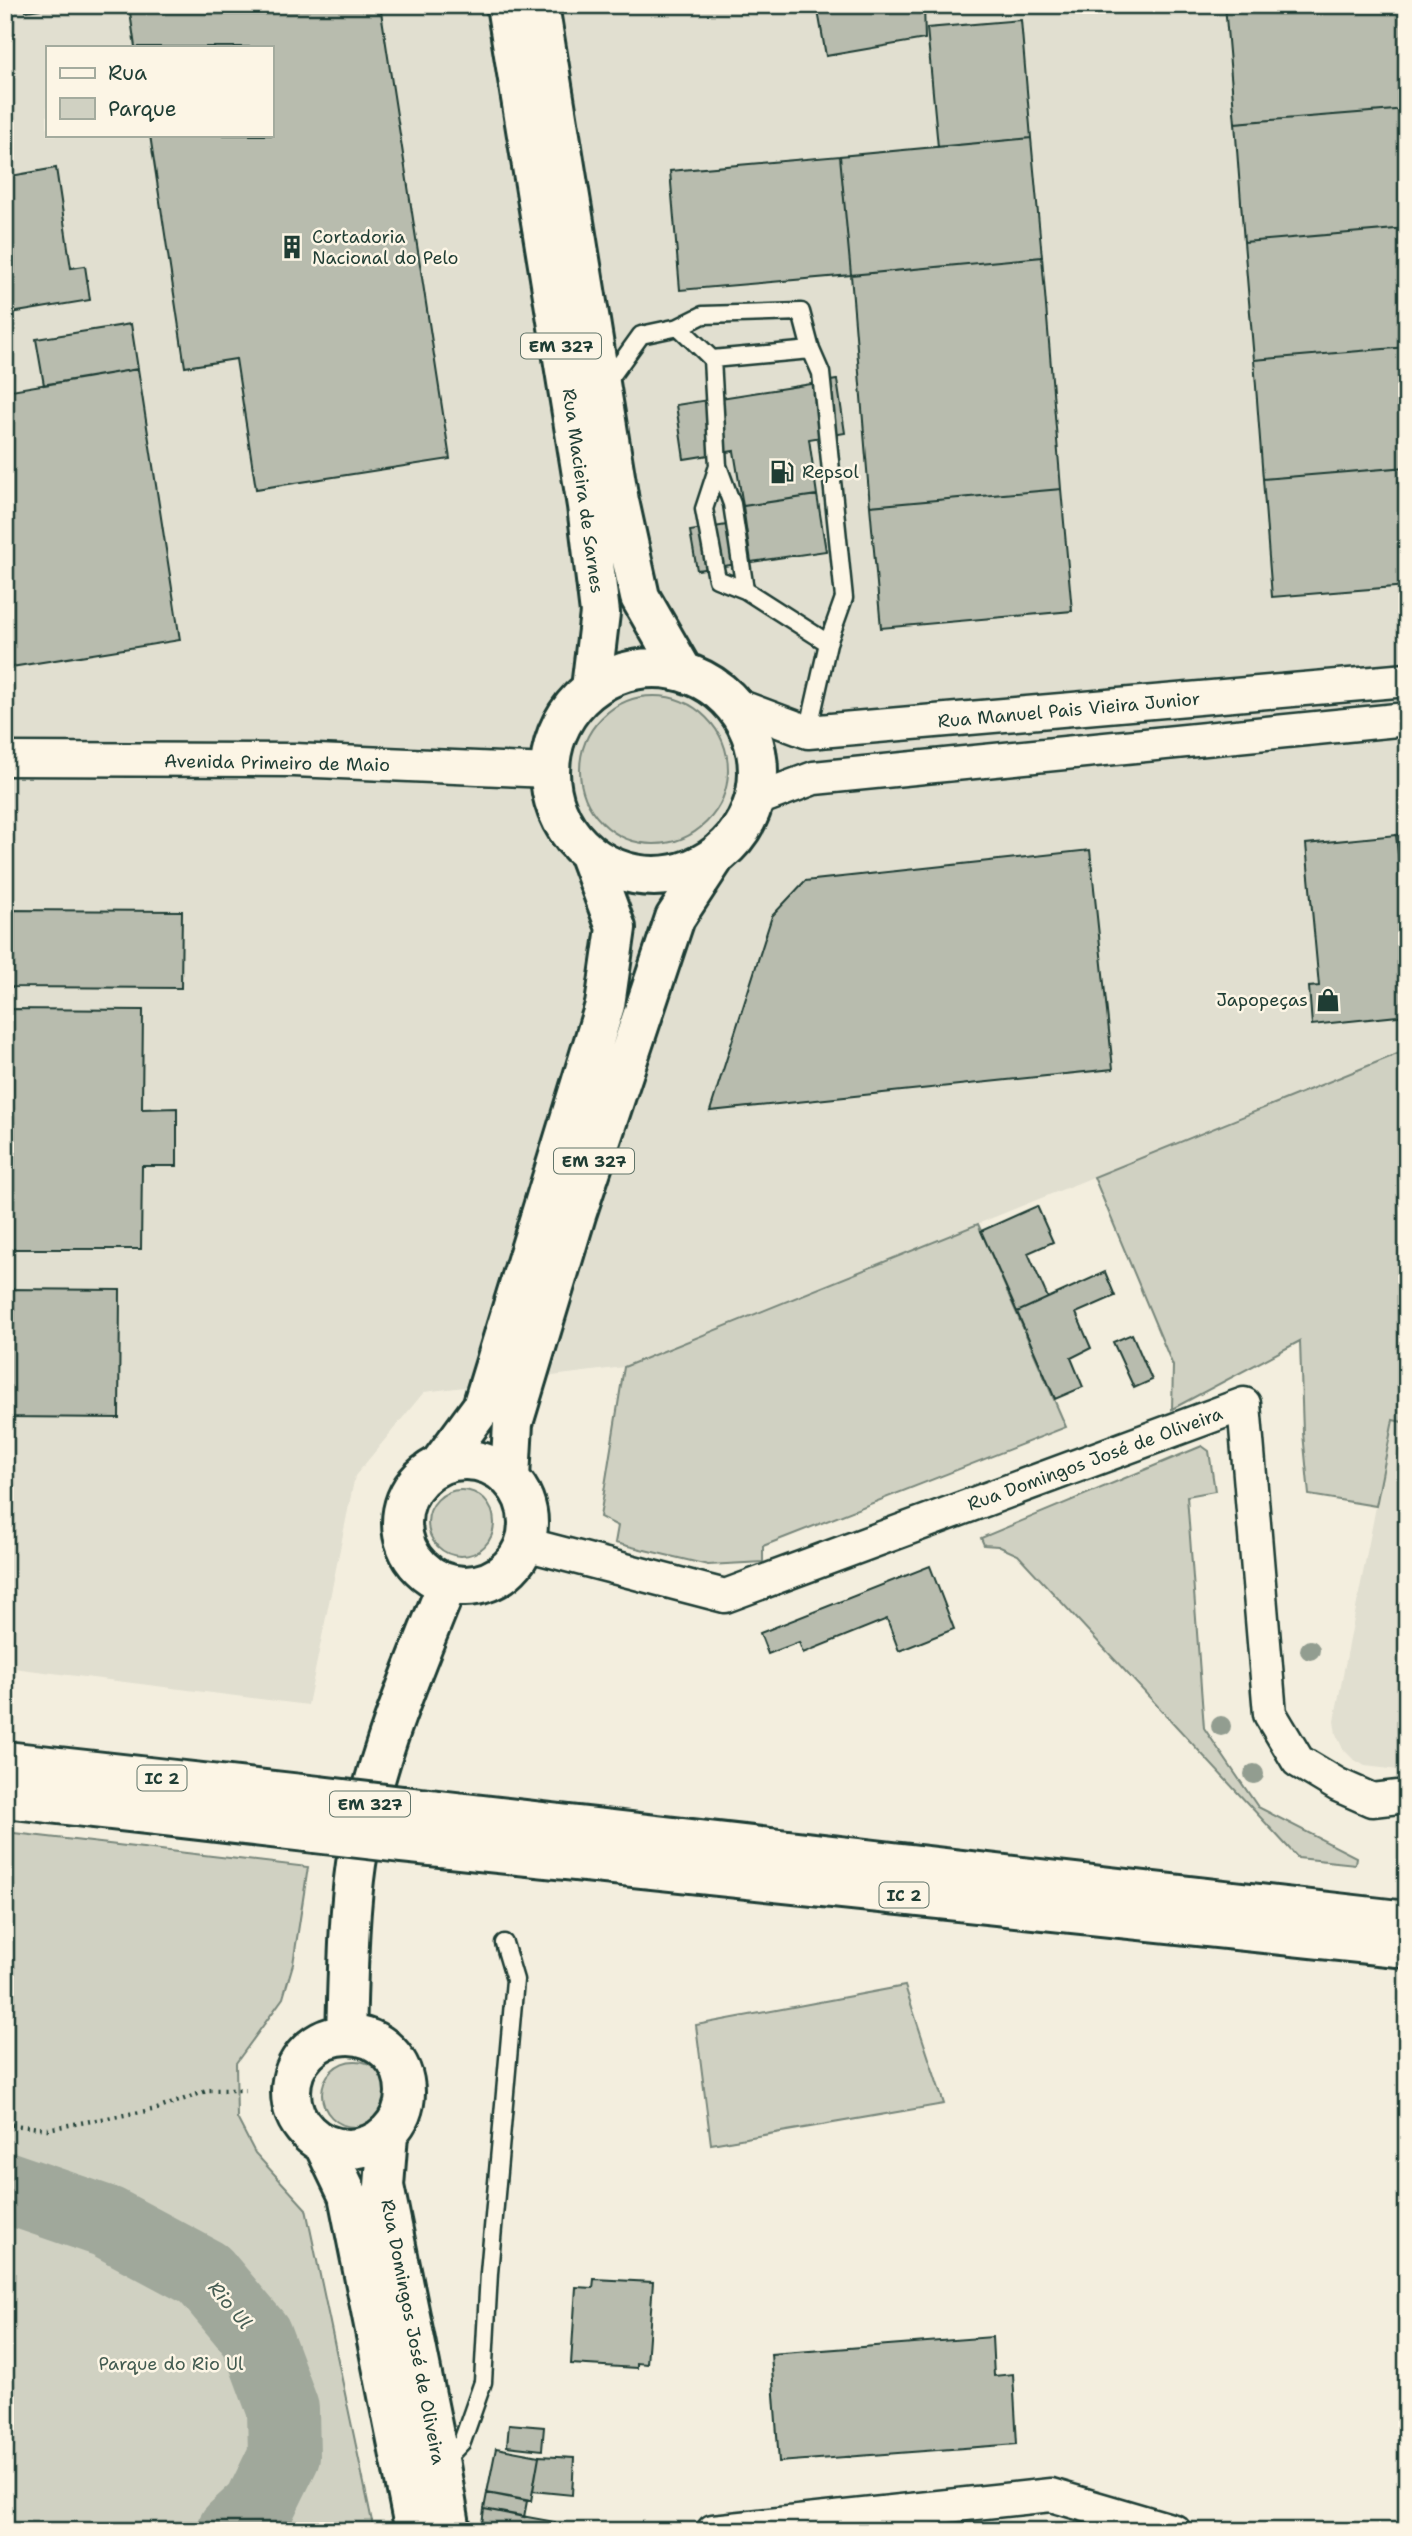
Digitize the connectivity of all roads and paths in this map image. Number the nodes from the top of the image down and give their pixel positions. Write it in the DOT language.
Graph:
graph roads {
  1 [pos="506,5"];
  2 [pos="539,5"];
  3 [pos="679,327"];
  4 [pos="811,350"];
  5 [pos="712,359"];
  6 [pos="601,390"];
  7 [pos="718,466"];
  8 [pos="745,590"];
  9 [pos="828,643"];
  10 [pos="682,670"];
  11 [pos="1407,680"];
  12 [pos="591,688"];
  13 [pos="736,705"];
  14 [pos="1407,719"];
  15 [pos="808,732"];
  16 [pos="5,758"];
  17 [pos="549,771"];
  18 [pos="755,800"];
  19 [pos="589,855"];
  20 [pos="715,857"];
  21 [pos="440,1464"];
  22 [pos="510,1478"];
  23 [pos="525,1544"];
  24 [pos="447,1585"];
  25 [pos="5,1761"];
  26 [pos="1407,1796"];
  27 [pos="5,1798"];
  28 [pos="403,1825"];
  29 [pos="1407,1921"];
  30 [pos="504,1943"];
  31 [pos="1407,1948"];
  32 [pos="346,2034"];
  33 [pos="245,2090"];
  34 [pos="5,2124"];
  35 [pos="388,2134"];
  36 [pos="324,2145"];
  37 [pos="440,2465"];
  38 [pos="415,2531"];
  39 [pos="451,2531"];
  40 [pos="713,2531"];
  41 [pos="1174,2531"];
  1 -- 12 [label="main road, Rua Macieira de Sarnes / EM 327"];
  2 -- 6 [label="main road, Rua Macieira de Sarnes / EM 327"];
  3 -- 4 [label="lane"];
  3 -- 5 [label="lane"];
  3 -- 6 [label="lane"];
  4 -- 5 [label="lane"];
  4 -- 9 [label="lane"];
  5 -- 7 [label="lane"];
  6 -- 10 [label="main road, Rua Macieira de Sarnes / EM 327"];
  7 -- 8 [label="lane"];
  7 -- 8 [label="lane"];
  8 -- 9 [label="lane"];
  9 -- 15 [label="lane"];
  10 -- 12 [label="main road, EM 327"];
  10 -- 13 [label="main road, EM 327"];
  11 -- 15 [label="street, Rua Manuel Pais Vieira Junior"];
  12 -- 17 [label="main road, EM 327"];
  13 -- 15 [label="street, Rua Manuel Pais Vieira Junior"];
  13 -- 18 [label="main road, EM 327"];
  14 -- 18 [label="street"];
  16 -- 17 [label="street, Avenida Primeiro de Maio"];
  17 -- 19 [label="main road, EM 327"];
  18 -- 20 [label="main road, EM 327"];
  19 -- 20 [label="main road, EM 327"];
  19 -- 21 [label="main road, EM 327"];
  20 -- 22 [label="main road, EM 327"];
  21 -- 22 [label="main road"];
  21 -- 24 [label="main road, EM 327"];
  22 -- 23 [label="main road"];
  23 -- 24 [label="main road"];
  23 -- 26 [label="street, Rua Domingos José de Oliveira"];
  24 -- 32 [label="main road, EM 327"];
  25 -- 28 [label="main road, IC 2, bridge"];
  27 -- 28 [label="main road, IC 2, bridge"];
  28 -- 29 [label="main road, IC 2"];
  28 -- 31 [label="main road, IC 2"];
  30 -- 37 [label="lane"];
  32 -- 35 [label="main road, Rua Domingos José de Oliveira"];
  32 -- 36 [label="main road, Rua Domingos José de Oliveira"];
  33 -- 34 [label="path"];
  35 -- 36 [label="main road"];
  35 -- 37 [label="main road, Rua Domingos José de Oliveira"];
  36 -- 38 [label="main road, Rua Domingos José de Oliveira"];
  37 -- 39 [label="main road, Rua Domingos José de Oliveira"];
  40 -- 41 [label="street"];
}
